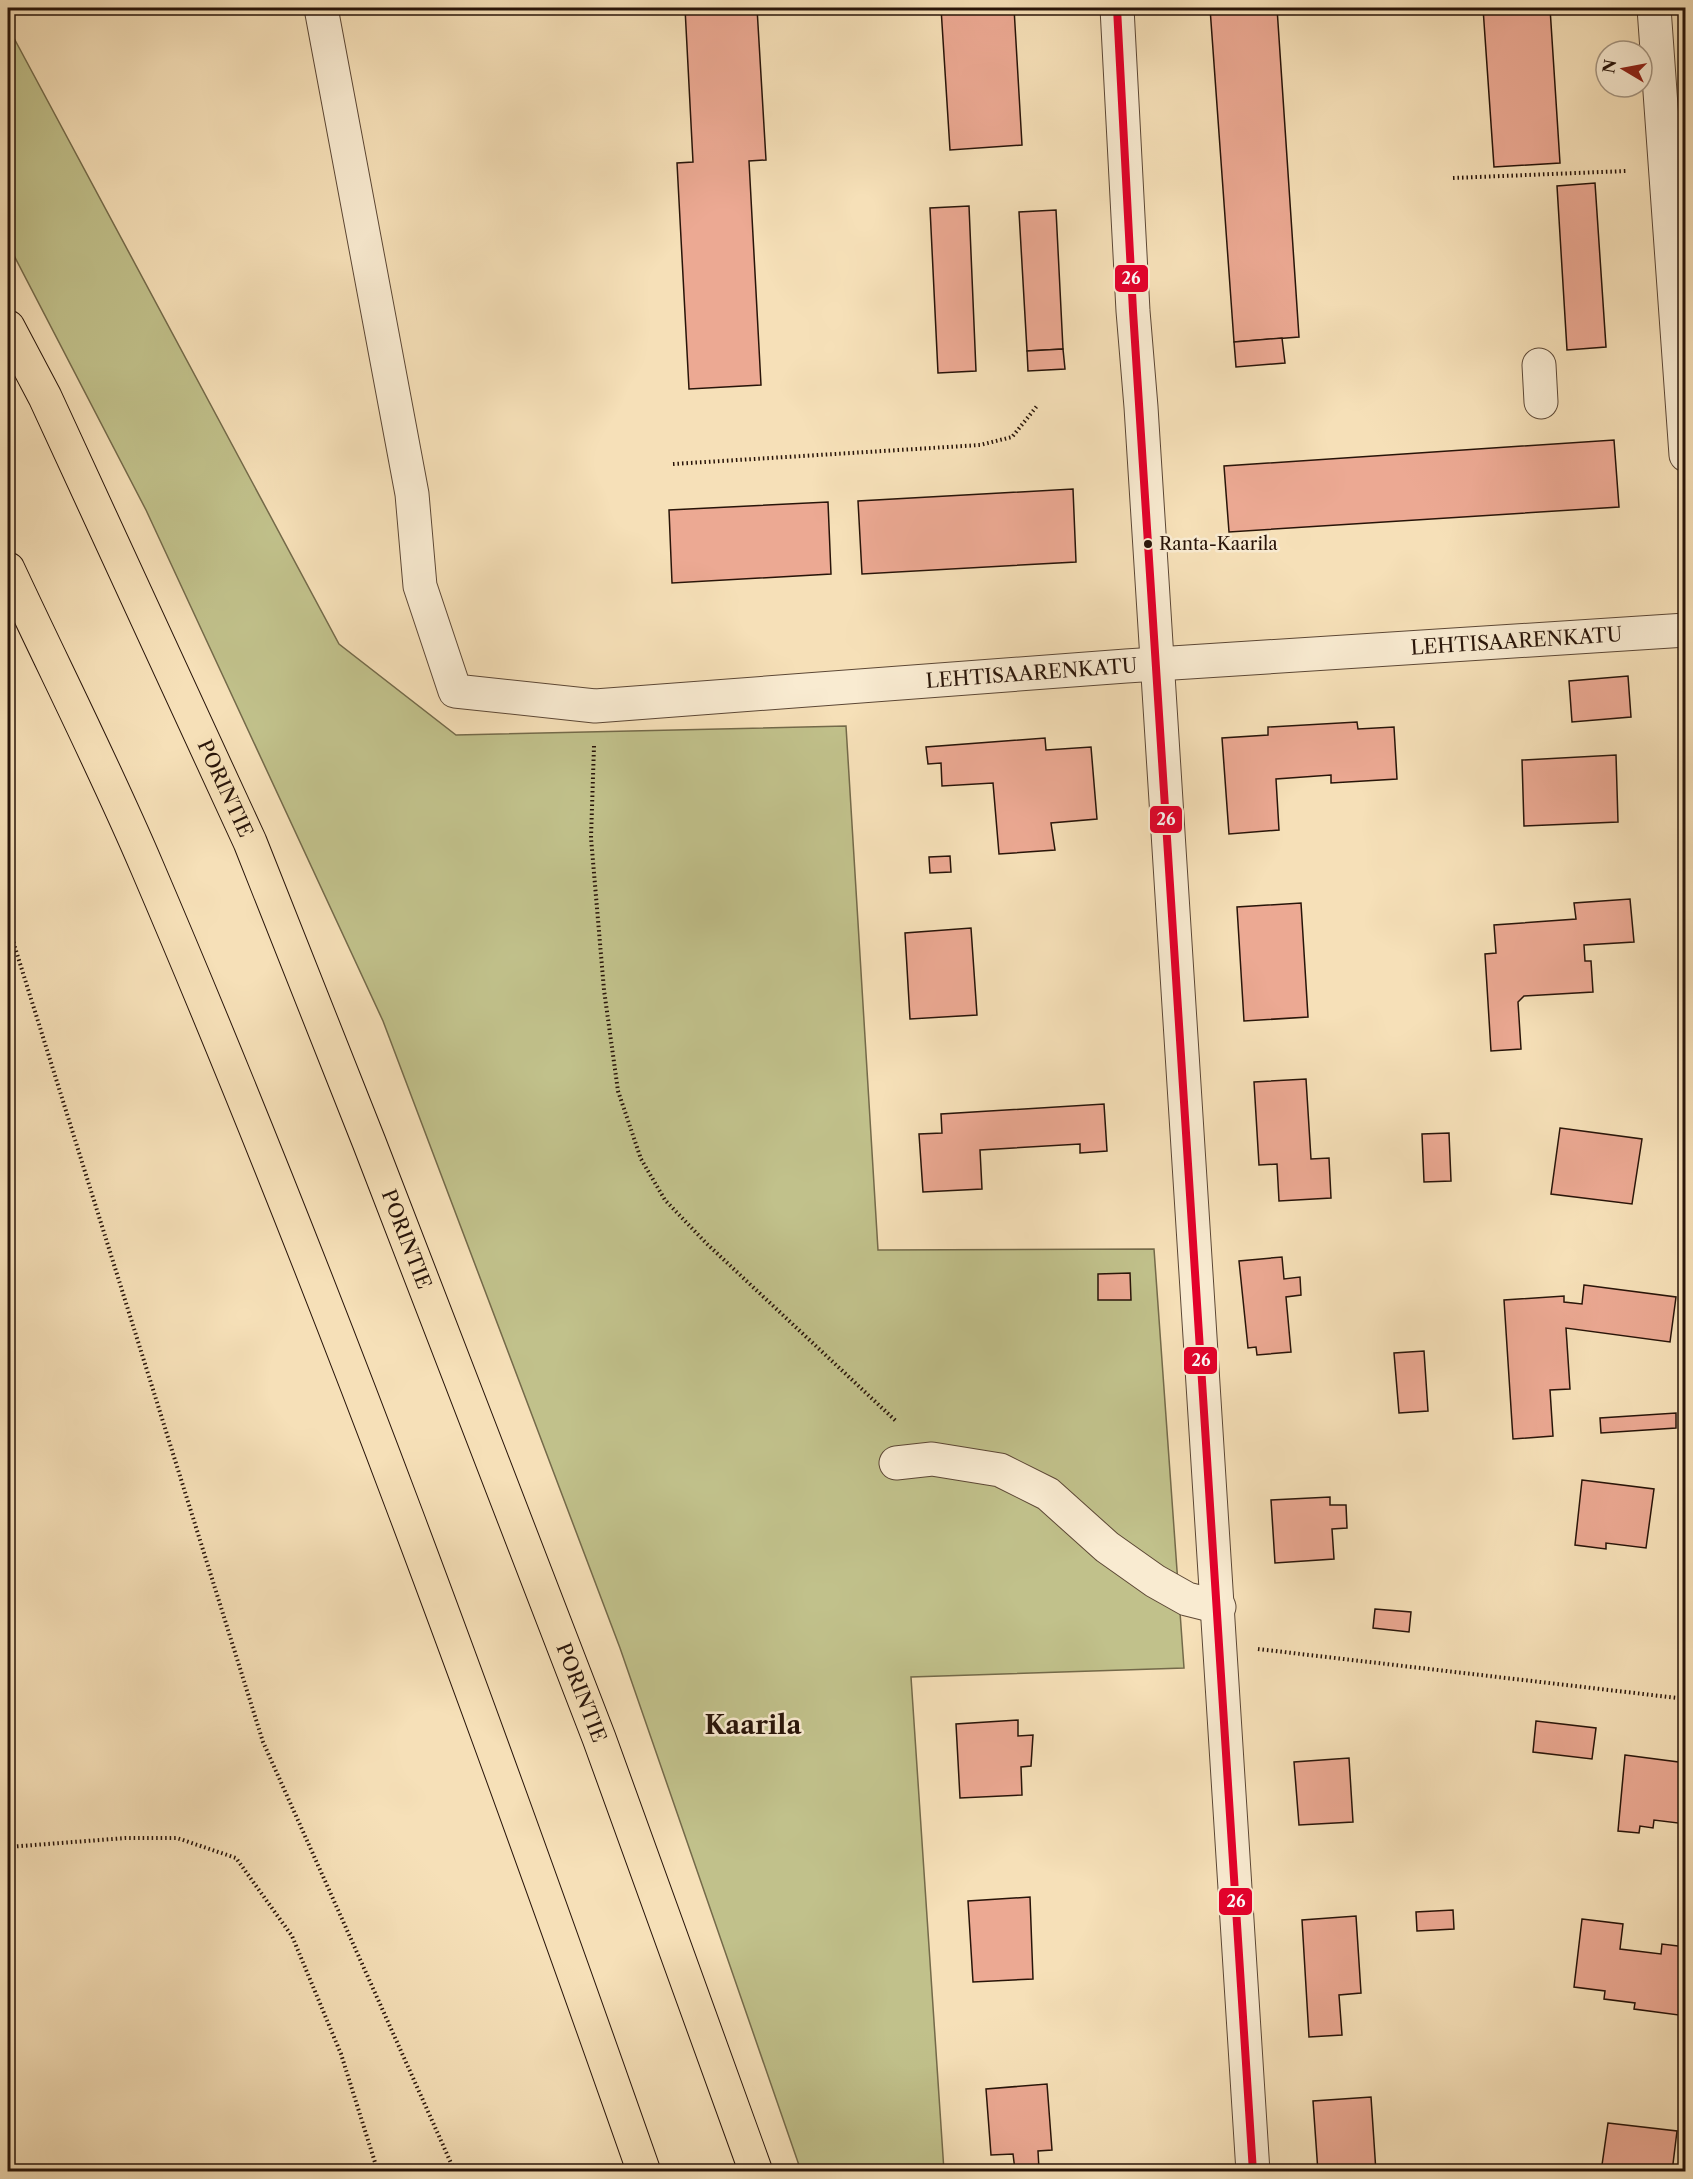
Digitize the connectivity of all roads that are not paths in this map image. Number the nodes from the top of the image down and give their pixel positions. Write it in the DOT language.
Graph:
graph roads {
  1 [pos="321,8"];
  2 [pos="1117,8"];
  3 [pos="1654,8"];
  4 [pos="8,327"];
  5 [pos="1539,365"];
  6 [pos="1541,402"];
  7 [pos="1686,455"];
  8 [pos="8,569"];
  9 [pos="1686,630"];
  10 [pos="1157,664"];
  11 [pos="896,1463"];
  12 [pos="1219,1607"];
  13 [pos="644,2172"];
  14 [pos="756,2172"];
  15 [pos="1253,2172"];
  1 -- 10 [label="street, LEHTISAARENKATU"];
  2 -- 10 [label="street"];
  3 -- 7 [label="street"];
  4 -- 14 [label="highway, PORINTIE"];
  5 -- 6 [label="street"];
  8 -- 13 [label="highway"];
  9 -- 10 [label="street, LEHTISAARENKATU"];
  10 -- 12 [label="street"];
  11 -- 12 [label="street"];
  12 -- 15 [label="street"];
}
